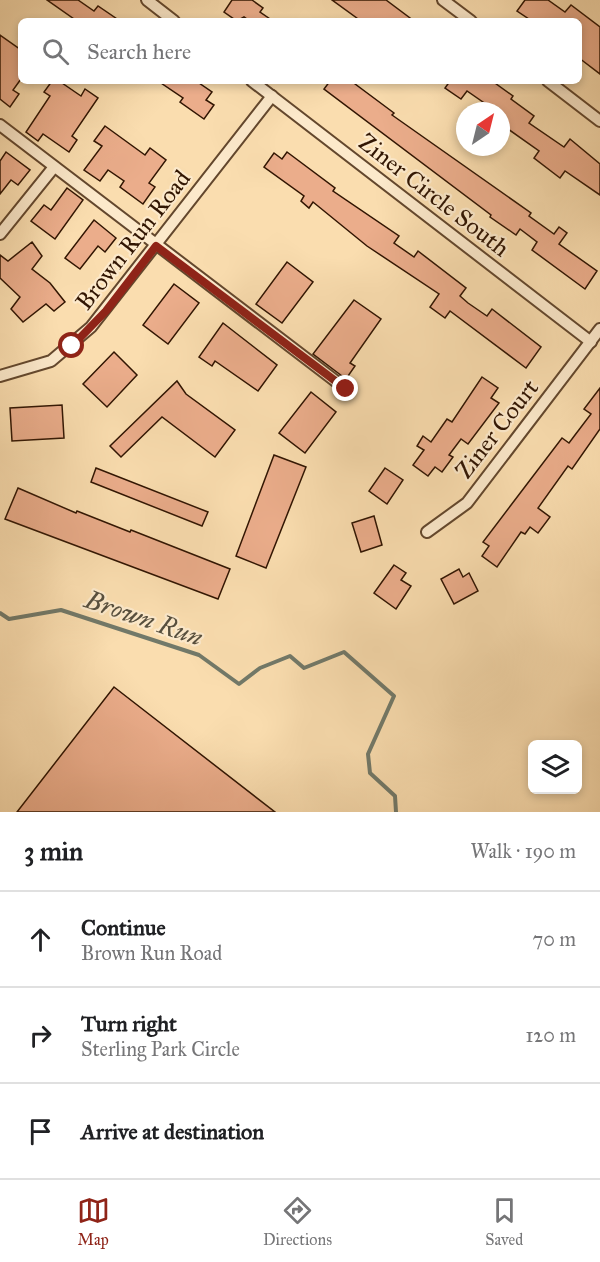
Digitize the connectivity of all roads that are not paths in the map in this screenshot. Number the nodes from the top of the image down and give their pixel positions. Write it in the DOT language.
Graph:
graph roads {
  1 [pos="147,0"];
  2 [pos="443,0"];
  3 [pos="170,18"];
  4 [pos="467,18"];
  5 [pos="256,84"];
  6 [pos="552,84"];
  7 [pos="272,96"];
  8 [pos="600,121"];
  9 [pos="0,125"];
  10 [pos="54,167"];
  11 [pos="0,234"];
  12 [pos="156,246"];
  13 [pos="600,329"];
  14 [pos="591,342"];
  15 [pos="0,376"];
  16 [pos="346,389"];
  17 [pos="427,532"];
  1 -- 3 [label="street"];
  2 -- 4 [label="street"];
  5 -- 7 [label="street, Ziner Circle South"];
  6 -- 8 [label="street"];
  7 -- 12 [label="street, Brown Run Road"];
  7 -- 14 [label="street, Ziner Circle South"];
  9 -- 10 [label="street"];
  10 -- 11 [label="street"];
  10 -- 12 [label="street"];
  12 -- 15 [label="street, Brown Run Road"];
  12 -- 16 [label="street"];
  13 -- 14 [label="street, Ziner Court"];
  14 -- 17 [label="street, Ziner Court"];
}
